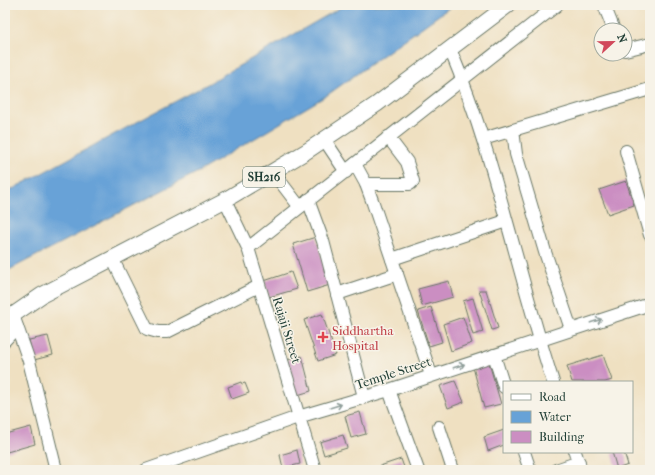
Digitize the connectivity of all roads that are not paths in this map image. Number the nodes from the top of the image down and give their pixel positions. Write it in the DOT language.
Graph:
graph roads {
  1 [pos="508,5"];
  2 [pos="557,5"];
  3 [pos="604,5"];
  4 [pos="611,22"];
  5 [pos="650,44"];
  6 [pos="633,48"];
  7 [pos="450,49"];
  8 [pos="463,80"];
  9 [pos="650,89"];
  10 [pos="513,130"];
  11 [pos="388,137"];
  12 [pos="324,139"];
  13 [pos="483,139"];
  14 [pos="626,151"];
  15 [pos="350,168"];
  16 [pos="273,172"];
  17 [pos="366,184"];
  18 [pos="224,200"];
  19 [pos="303,203"];
  20 [pos="506,221"];
  21 [pos="650,235"];
  22 [pos="248,248"];
  23 [pos="112,258"];
  24 [pos="392,258"];
  25 [pos="397,274"];
  26 [pos="259,286"];
  27 [pos="337,294"];
  28 [pos="650,304"];
  29 [pos="12,322"];
  30 [pos="571,329"];
  31 [pos="5,340"];
  32 [pos="539,340"];
  33 [pos="494,355"];
  34 [pos="431,375"];
  35 [pos="553,381"];
  36 [pos="503,384"];
  37 [pos="389,390"];
  38 [pos="364,397"];
  39 [pos="298,417"];
  40 [pos="439,427"];
  41 [pos="524,453"];
  42 [pos="578,461"];
  43 [pos="172,466"];
  44 [pos="56,470"];
  45 [pos="146,470"];
  46 [pos="315,470"];
  47 [pos="418,470"];
  48 [pos="453,470"];
  49 [pos="530,470"];
  50 [pos="556,470"];
  1 -- 7 [label="main road, SH216"];
  2 -- 8 [label="street"];
  3 -- 4 [label="street"];
  5 -- 6 [label="street"];
  7 -- 8 [label="street"];
  7 -- 12 [label="main road, SH216"];
  8 -- 11 [label="street"];
  8 -- 13 [label="street"];
  9 -- 10 [label="street"];
  10 -- 13 [label="street"];
  10 -- 30 [label="street"];
  11 -- 15 [label="street"];
  11 -- 17 [label="street"];
  12 -- 15 [label="street"];
  12 -- 16 [label="main road, SH216"];
  13 -- 20 [label="street"];
  14 -- 21 [label="street"];
  15 -- 17 [label="street"];
  15 -- 19 [label="street"];
  16 -- 18 [label="main road, SH216"];
  16 -- 19 [label="street"];
  17 -- 24 [label="street"];
  18 -- 22 [label="street, Rajaji Street"];
  18 -- 23 [label="main road, SH216"];
  19 -- 22 [label="street"];
  19 -- 27 [label="street"];
  20 -- 24 [label="street"];
  20 -- 32 [label="street"];
  22 -- 26 [label="street, Rajaji Street"];
  23 -- 26 [label="street"];
  23 -- 29 [label="main road, SH216"];
  24 -- 25 [label="street"];
  25 -- 27 [label="street"];
  25 -- 34 [label="street"];
  26 -- 39 [label="street, Rajaji Street"];
  27 -- 38 [label="street"];
  30 -- 28 [label="street, Temple Street, one-way"];
  29 -- 31 [label="street"];
  29 -- 44 [label="street"];
  30 -- 32 [label="street, Temple Street"];
  32 -- 33 [label="street, Temple Street"];
  32 -- 35 [label="street"];
  34 -- 33 [label="street, Temple Street, one-way"];
  33 -- 36 [label="street"];
  34 -- 37 [label="street, Temple Street"];
  37 -- 38 [label="street, Temple Street"];
  37 -- 47 [label="street"];
  39 -- 38 [label="street, Temple Street, one-way"];
  39 -- 43 [label="street, Temple Street"];
  39 -- 46 [label="street, Rajaji Street"];
  40 -- 48 [label="street"];
  41 -- 49 [label="street"];
  42 -- 50 [label="street"];
  43 -- 45 [label="street, Temple Street"];
}
